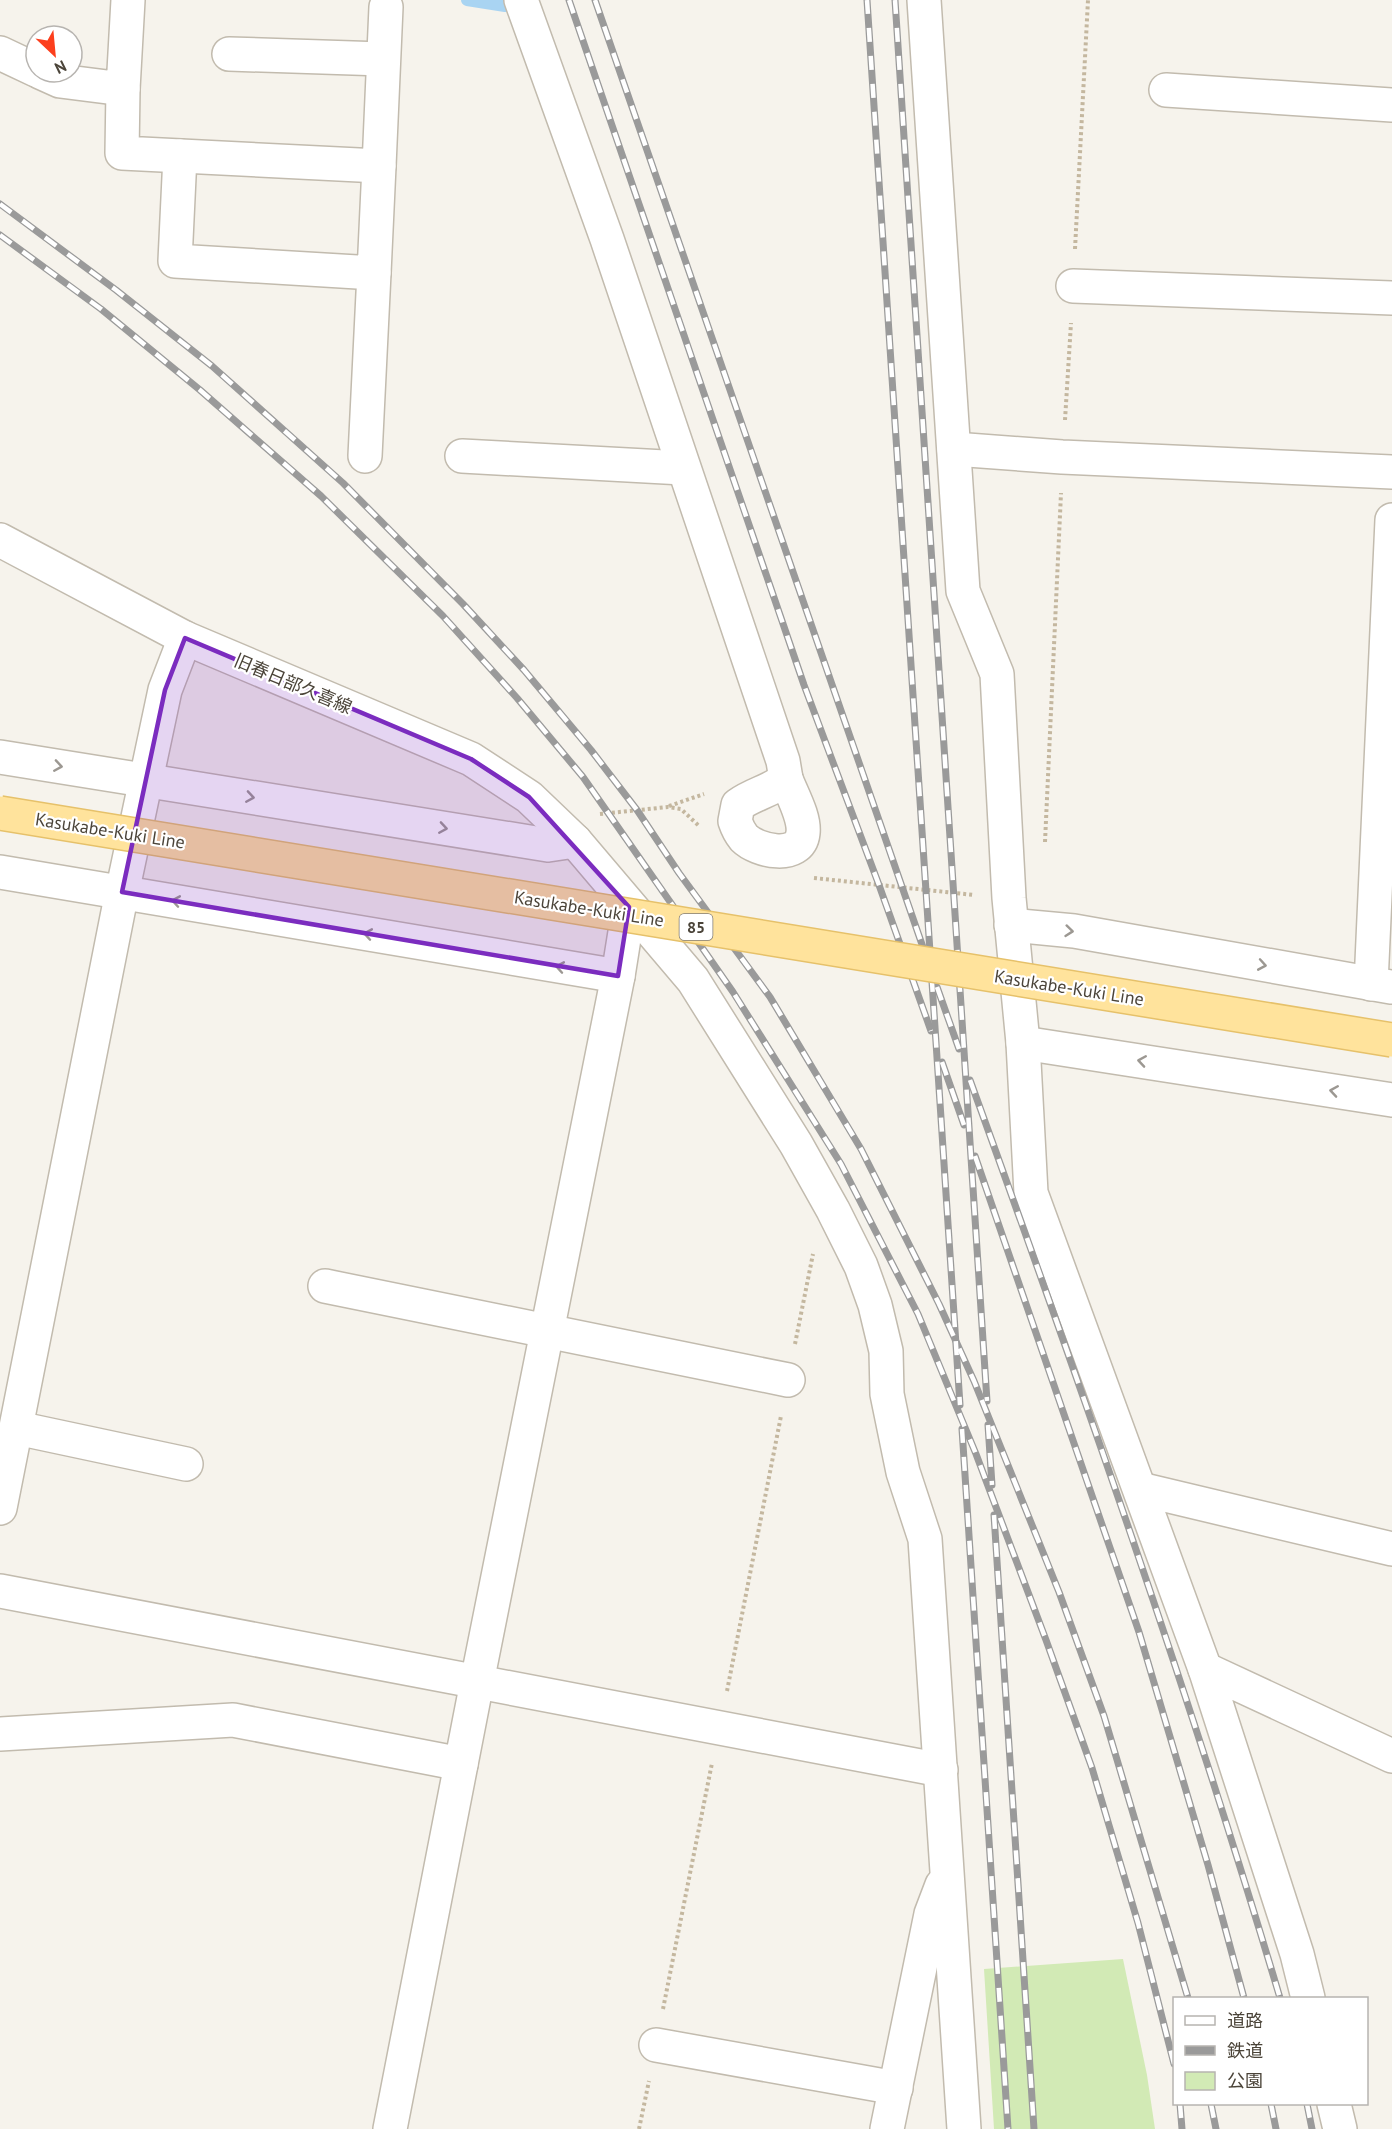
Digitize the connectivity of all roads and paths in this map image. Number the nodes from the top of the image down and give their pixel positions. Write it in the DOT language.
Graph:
graph roads {
  1 [pos="128,0"];
  2 [pos="924,0"];
  3 [pos="523,6"];
  4 [pos="386,7"];
  5 [pos="0,53"];
  6 [pos="229,54"];
  7 [pos="383,59"];
  8 [pos="24,64"];
  9 [pos="84,84"];
  10 [pos="123,89"];
  11 [pos="1166,90"];
  12 [pos="1392,105"];
  13 [pos="180,156"];
  14 [pos="380,165"];
  15 [pos="374,273"];
  16 [pos="1073,286"];
  17 [pos="1392,298"];
  18 [pos="954,449"];
  19 [pos="365,456"];
  20 [pos="462,456"];
  21 [pos="683,468"];
  22 [pos="1392,472"];
  23 [pos="1392,520"];
  24 [pos="0,540"];
  25 [pos="1390,614"];
  26 [pos="185,638"];
  27 [pos="0,757"];
  28 [pos="786,779"];
  29 [pos="146,780"];
  30 [pos="1385,800"];
  31 [pos="0,813"];
  32 [pos="575,842"];
  33 [pos="0,872"];
  34 [pos="122,892"];
  35 [pos="629,907"];
  36 [pos="1011,925"];
  37 [pos="618,976"];
  38 [pos="1382,986"];
  39 [pos="1392,1040"];
  40 [pos="1023,1043"];
  41 [pos="1392,1100"];
  42 [pos="825,1195"];
  43 [pos="325,1286"];
  44 [pos="547,1331"];
  45 [pos="788,1380"];
  46 [pos="17,1428"];
  47 [pos="186,1464"];
  48 [pos="1140,1489"];
  49 [pos="0,1508"];
  50 [pos="1392,1549"];
  51 [pos="0,1591"];
  52 [pos="1205,1669"];
  53 [pos="477,1682"];
  54 [pos="720,1727"];
  55 [pos="0,1734"];
  56 [pos="1392,1756"];
  57 [pos="461,1764"];
  58 [pos="941,1770"];
  59 [pos="948,1869"];
  60 [pos="1308,1997"];
  61 [pos="656,2045"];
  62 [pos="896,2088"];
  63 [pos="1334,2105"];
  64 [pos="390,2129"];
  65 [pos="639,2129"];
  66 [pos="887,2129"];
  67 [pos="964,2129"];
  68 [pos="1340,2129"];
  1 -- 10 [label="street"];
  2 -- 18 [label="street"];
  3 -- 21 [label="street"];
  4 -- 7 [label="street"];
  5 -- 8 [label="street"];
  6 -- 7 [label="street"];
  7 -- 14 [label="street"];
  9 -- 10 [label="street"];
  10 -- 13 [label="street"];
  11 -- 12 [label="street"];
  13 -- 14 [label="street"];
  13 -- 15 [label="street"];
  14 -- 15 [label="street"];
  15 -- 19 [label="street"];
  16 -- 17 [label="street"];
  18 -- 22 [label="street"];
  18 -- 36 [label="street"];
  20 -- 21 [label="street"];
  21 -- 28 [label="street"];
  23 -- 25 [label="street"];
  24 -- 26 [label="street, 旧春日部久喜線"];
  25 -- 30 [label="street"];
  26 -- 29 [label="street"];
  26 -- 32 [label="street, 旧春日部久喜線"];
  27 -- 29 [label="street, one-way"];
  29 -- 32 [label="street, one-way"];
  29 -- 34 [label="street"];
  30 -- 38 [label="street"];
  31 -- 39 [label="main road, Kasukabe-Kuki Line / 85, bridge"];
  32 -- 35 [label="street, 旧春日部久喜線"];
  33 -- 34 [label="street"];
  37 -- 34 [label="street, one-way"];
  34 -- 46 [label="street"];
  35 -- 37 [label="street"];
  35 -- 42 [label="street, 旧春日部久喜線"];
  36 -- 38 [label="street, one-way"];
  36 -- 40 [label="street"];
  37 -- 44 [label="street"];
  41 -- 40 [label="street, one-way"];
  40 -- 48 [label="street"];
  42 -- 45 [label="path"];
  42 -- 58 [label="street, 旧春日部久喜線"];
  43 -- 44 [label="street"];
  44 -- 45 [label="street"];
  44 -- 53 [label="street"];
  45 -- 54 [label="path"];
  46 -- 47 [label="street"];
  46 -- 49 [label="street"];
  48 -- 50 [label="street"];
  48 -- 52 [label="street"];
  51 -- 53 [label="street"];
  52 -- 56 [label="street"];
  52 -- 60 [label="street"];
  53 -- 54 [label="street"];
  53 -- 57 [label="street"];
  54 -- 58 [label="street"];
  54 -- 61 [label="path"];
  55 -- 57 [label="street"];
  57 -- 64 [label="street"];
  58 -- 59 [label="street, 旧春日部久喜線"];
  59 -- 62 [label="street"];
  59 -- 67 [label="street, 旧春日部久喜線"];
  61 -- 62 [label="street"];
  61 -- 65 [label="path"];
  62 -- 66 [label="street"];
  63 -- 68 [label="street"];
}
